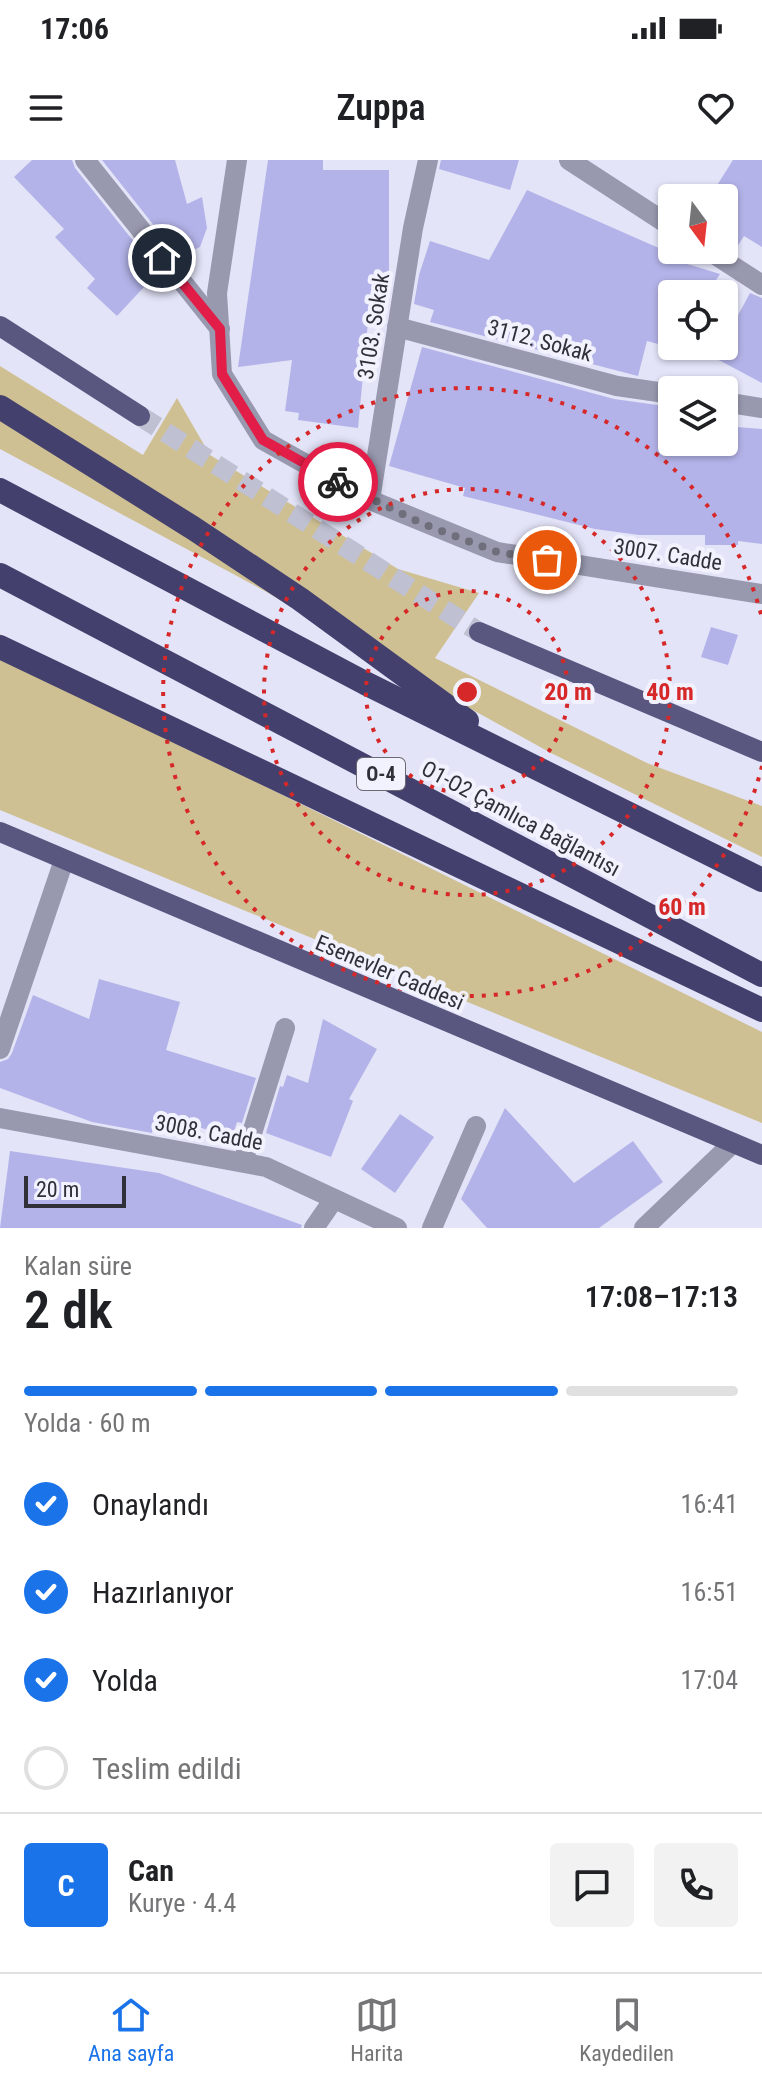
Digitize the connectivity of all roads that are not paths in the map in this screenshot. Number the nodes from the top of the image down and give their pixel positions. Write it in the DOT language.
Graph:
graph roads {
  1 [pos="85,160"];
  2 [pos="237,160"];
  3 [pos="428,160"];
  4 [pos="569,160"];
  5 [pos="658,218"];
  6 [pos="730,264"];
  7 [pos="762,285"];
  8 [pos="0,326"];
  9 [pos="397,327"];
  10 [pos="220,329"];
  11 [pos="658,392"];
  12 [pos="738,404"];
  13 [pos="0,407"];
  14 [pos="762,408"];
  15 [pos="140,416"];
  16 [pos="0,490"];
  17 [pos="370,500"];
  18 [pos="0,575"];
  19 [pos="762,594"];
  20 [pos="479,632"];
  21 [pos="0,647"];
  22 [pos="762,752"];
  23 [pos="524,763"];
  24 [pos="0,832"];
  25 [pos="64,860"];
  26 [pos="762,880"];
  27 [pos="762,975"];
  28 [pos="762,1010"];
  29 [pos="285,1028"];
  30 [pos="0,1049"];
  31 [pos="0,1118"];
  32 [pos="476,1126"];
  33 [pos="733,1143"];
  34 [pos="762,1155"];
  35 [pos="243,1162"];
  36 [pos="334,1199"];
  37 [pos="314,1228"];
  38 [pos="397,1228"];
  39 [pos="432,1228"];
  40 [pos="644,1228"];
  1 -- 10 [label="street"];
  2 -- 10 [label="street, 3007. Cadde"];
  3 -- 9 [label="street, 3103. Sokak"];
  4 -- 5 [label="street"];
  6 -- 7 [label="street"];
  8 -- 15 [label="main road"];
  9 -- 11 [label="street, 3112. Sokak"];
  9 -- 17 [label="street, 3103. Sokak"];
  10 -- 17 [label="street, 3007. Cadde"];
  12 -- 14 [label="street"];
  13 -- 23 [label="highway"];
  16 -- 23 [label="highway"];
  17 -- 19 [label="street, 3007. Cadde"];
  18 -- 27 [label="highway, O1-O2 Çamlıca Bağlantısı / O-4"];
  20 -- 22 [label="main road"];
  21 -- 28 [label="highway"];
  23 -- 26 [label="highway"];
  24 -- 25 [label="main road, Esenevler Caddesi"];
  25 -- 30 [label="street"];
  25 -- 33 [label="main road, Esenevler Caddesi"];
  29 -- 35 [label="street"];
  31 -- 35 [label="street, 3008. Cadde"];
  32 -- 39 [label="street"];
  33 -- 34 [label="main road, Esenevler Caddesi"];
  33 -- 40 [label="street"];
  35 -- 36 [label="street, 3008. Cadde"];
  36 -- 37 [label="street"];
  36 -- 38 [label="street, 3008. Cadde"];
}
